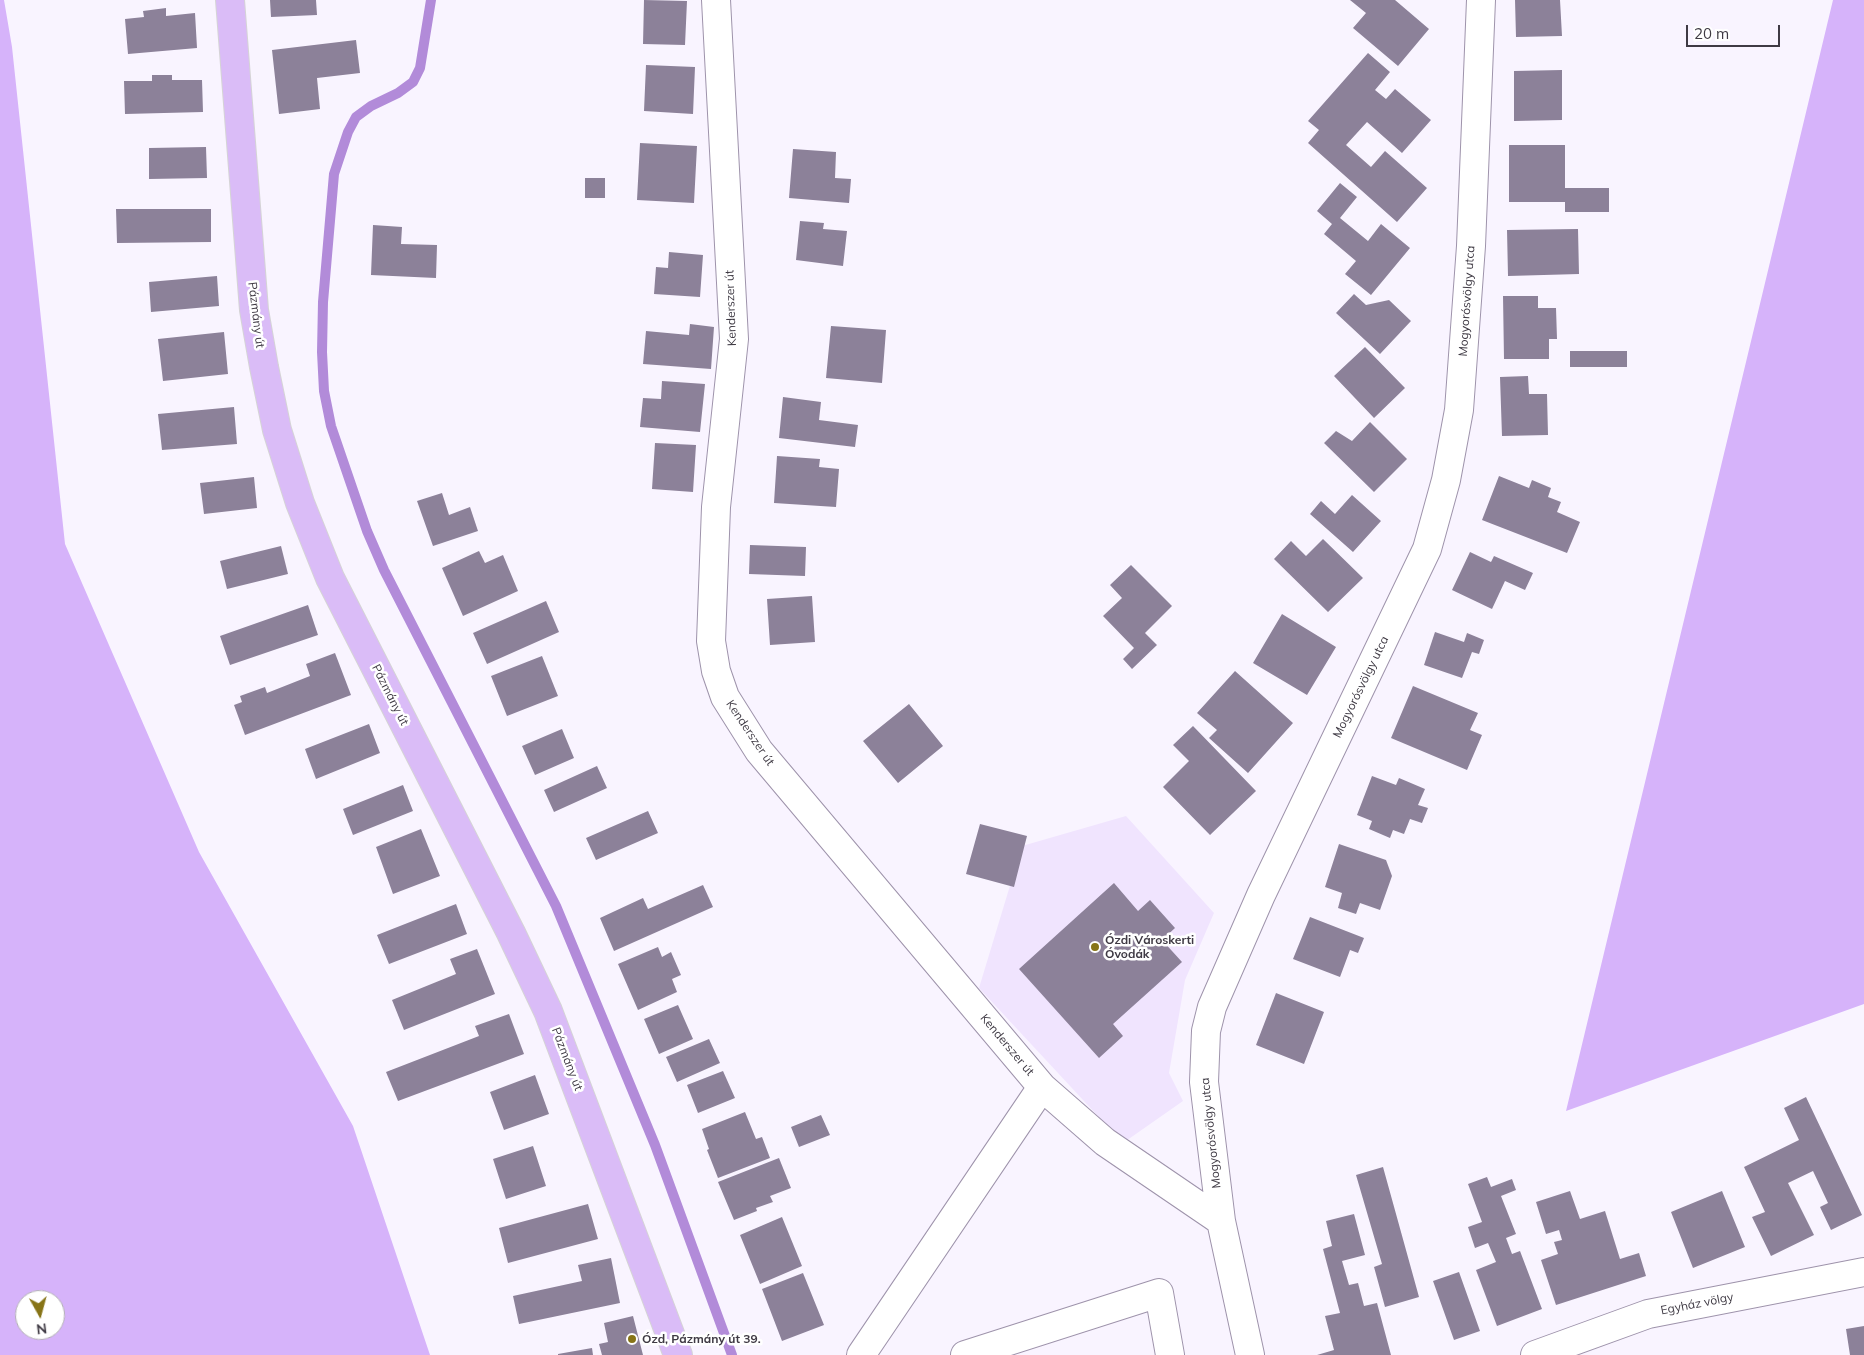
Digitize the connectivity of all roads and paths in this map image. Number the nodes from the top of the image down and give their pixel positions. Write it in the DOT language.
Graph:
graph roads {
  1 [pos="230,0"];
  2 [pos="716,0"];
  3 [pos="1482,0"];
  4 [pos="1042,1087"];
  5 [pos="1221,1221"];
  6 [pos="1864,1272"];
  7 [pos="678,1355"];
  8 [pos="861,1355"];
  9 [pos="966,1355"];
  10 [pos="1170,1355"];
  11 [pos="1250,1355"];
  12 [pos="1535,1355"];
  1 -- 7 [label="main road, Pázmány út"];
  2 -- 4 [label="street, Kenderszer út"];
  3 -- 5 [label="street, Mogyorósvölgy utca"];
  4 -- 5 [label="street, Kenderszer út"];
  4 -- 8 [label="street"];
  5 -- 11 [label="street, Mogyorósvölgy utca"];
  6 -- 12 [label="street, Egyház völgy"];
  9 -- 10 [label="street"];
}
